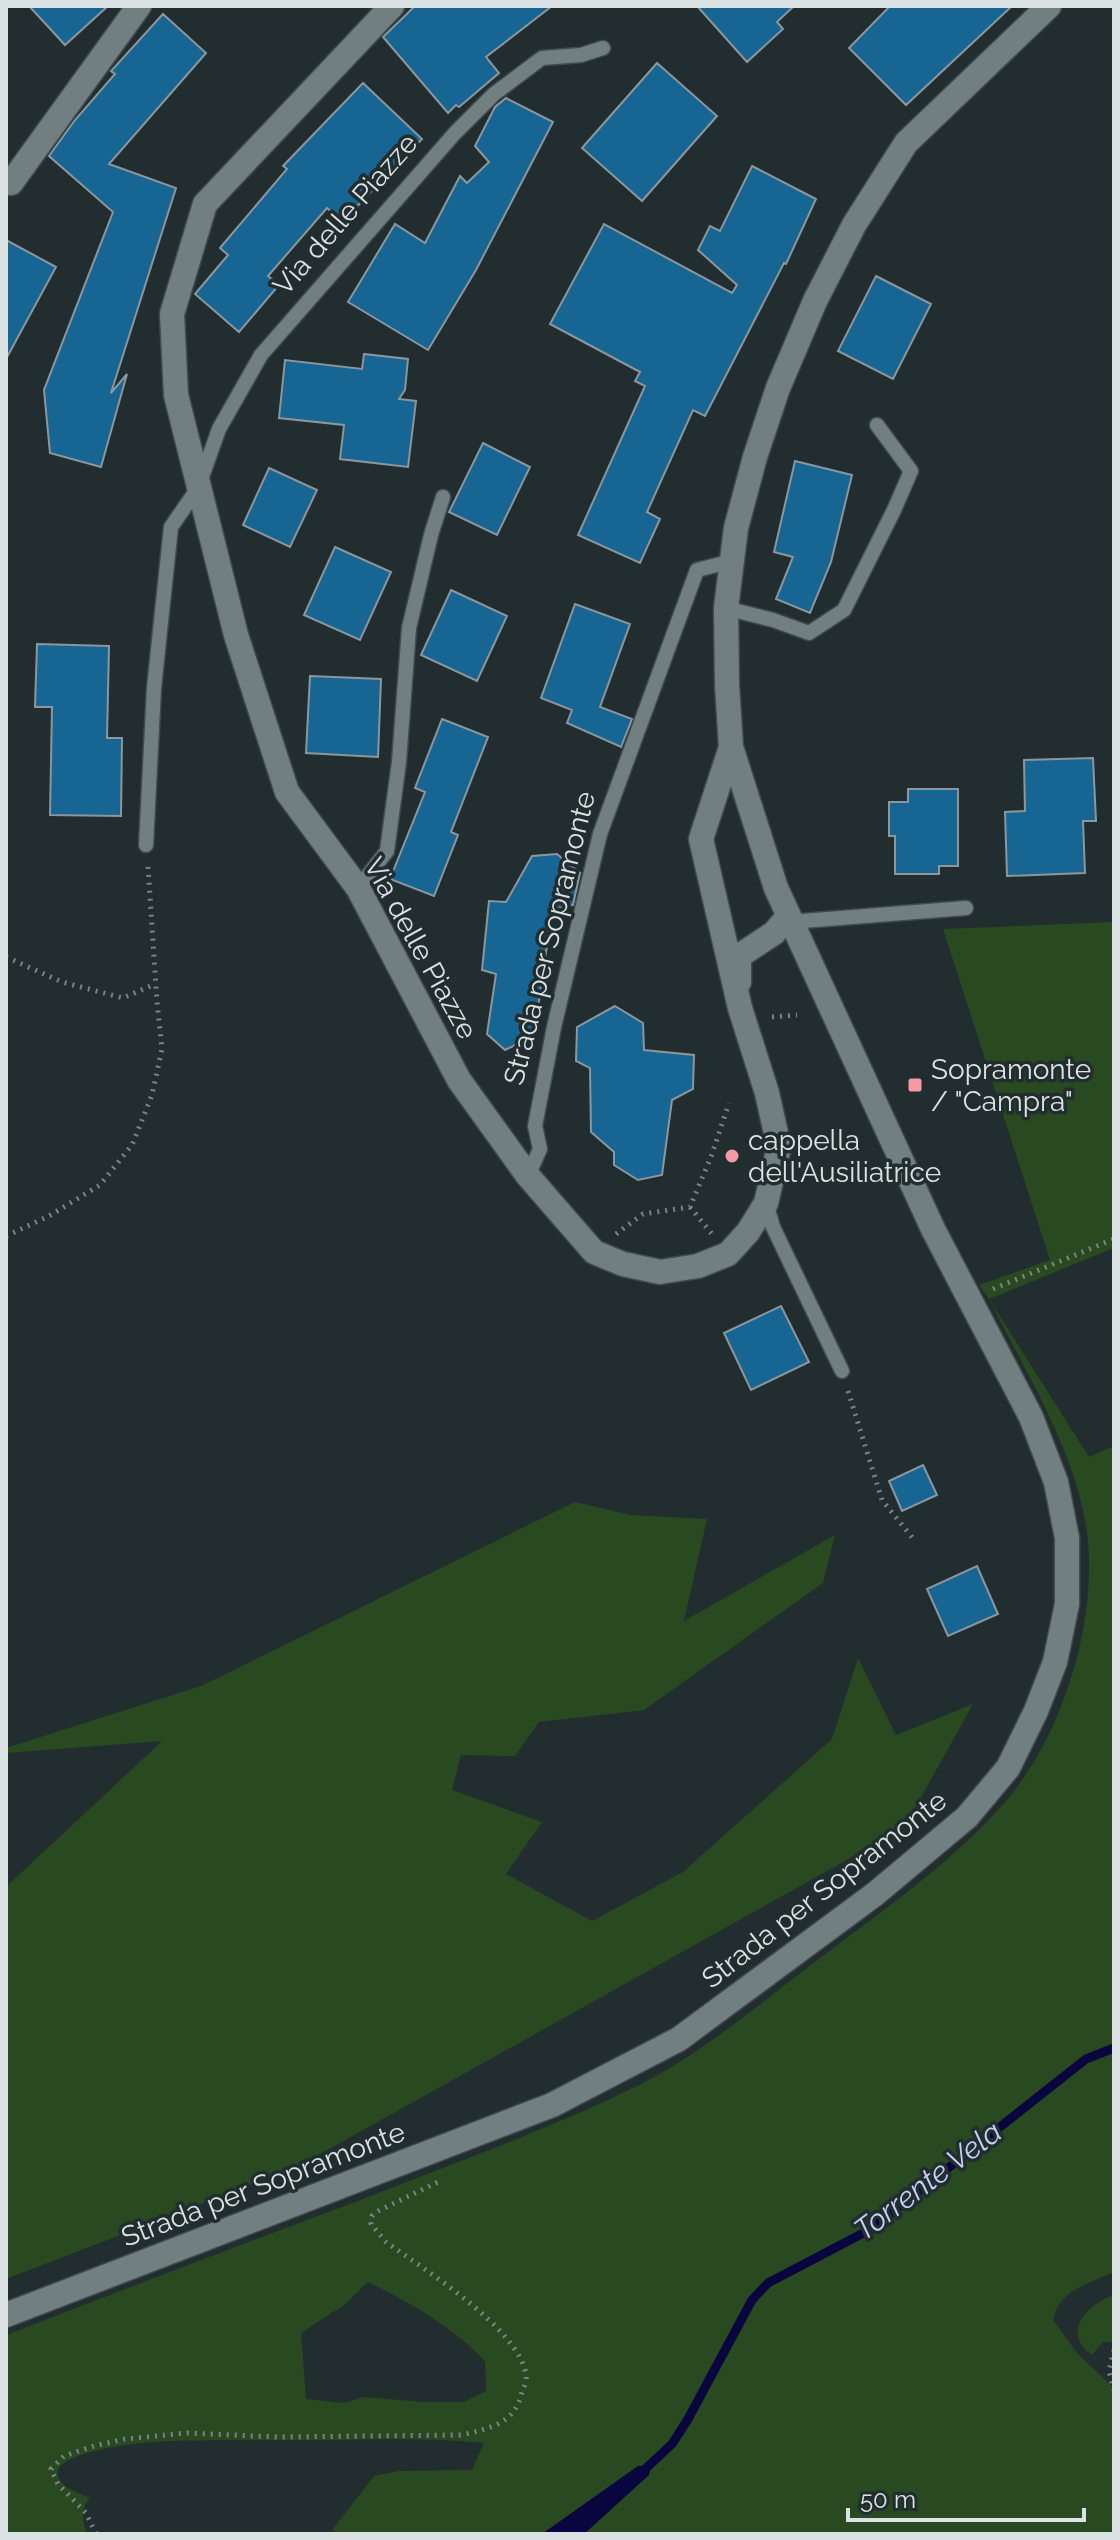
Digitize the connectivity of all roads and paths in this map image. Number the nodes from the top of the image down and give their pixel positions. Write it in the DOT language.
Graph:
graph roads {
  1 [pos="139,6"];
  2 [pos="392,6"];
  3 [pos="1049,6"];
  4 [pos="603,48"];
  5 [pos="11,183"];
  6 [pos="877,425"];
  7 [pos="198,488"];
  8 [pos="443,497"];
  9 [pos="732,561"];
  10 [pos="726,608"];
  11 [pos="731,747"];
  12 [pos="146,845"];
  13 [pos="358,888"];
  14 [pos="966,908"];
  15 [pos="789,920"];
  16 [pos="6,957"];
  17 [pos="155,984"];
  18 [pos="740,1008"];
  19 [pos="797,1015"];
  20 [pos="772,1017"];
  21 [pos="729,1103"];
  22 [pos="528,1176"];
  23 [pos="766,1203"];
  24 [pos="6,1236"];
  25 [pos="613,1237"];
  26 [pos="1114,1239"];
  27 [pos="969,1298"];
  28 [pos="842,1371"];
  29 [pos="915,1541"];
  30 [pos="449,2177"];
  31 [pos="6,2315"];
  32 [pos="1114,2350"];
  33 [pos="1114,2390"];
  34 [pos="96,2534"];
  1 -- 5 [label="main road"];
  2 -- 7 [label="main road, Via delle Piazze"];
  3 -- 9 [label="main road, Strada per Sopramonte"];
  4 -- 7 [label="lane, Via delle Piazze"];
  6 -- 10 [label="lane"];
  7 -- 12 [label="lane, Via delle Piazze"];
  7 -- 13 [label="main road, Via delle Piazze"];
  8 -- 13 [label="lane"];
  9 -- 10 [label="main road, Strada per Sopramonte"];
  9 -- 22 [label="lane, Strada per Sopramonte"];
  10 -- 11 [label="main road, Strada per Sopramonte"];
  11 -- 15 [label="main road, Strada per Sopramonte"];
  11 -- 18 [label="main road, Via delle Piazze"];
  12 -- 17 [label="path"];
  13 -- 22 [label="main road, Via delle Piazze"];
  14 -- 15 [label="lane"];
  15 -- 18 [label="main road, Via delle Piazze"];
  15 -- 27 [label="main road, Strada per Sopramonte"];
  16 -- 17 [label="path"];
  17 -- 24 [label="path"];
  18 -- 23 [label="main road, Via delle Piazze"];
  19 -- 20 [label="path"];
  21 -- 25 [label="path"];
  22 -- 23 [label="main road, Via delle Piazze"];
  23 -- 28 [label="lane"];
  26 -- 27 [label="path"];
  27 -- 31 [label="main road, Strada per Sopramonte"];
  28 -- 29 [label="path"];
  30 -- 34 [label="path"];
  32 -- 33 [label="path"];
}
